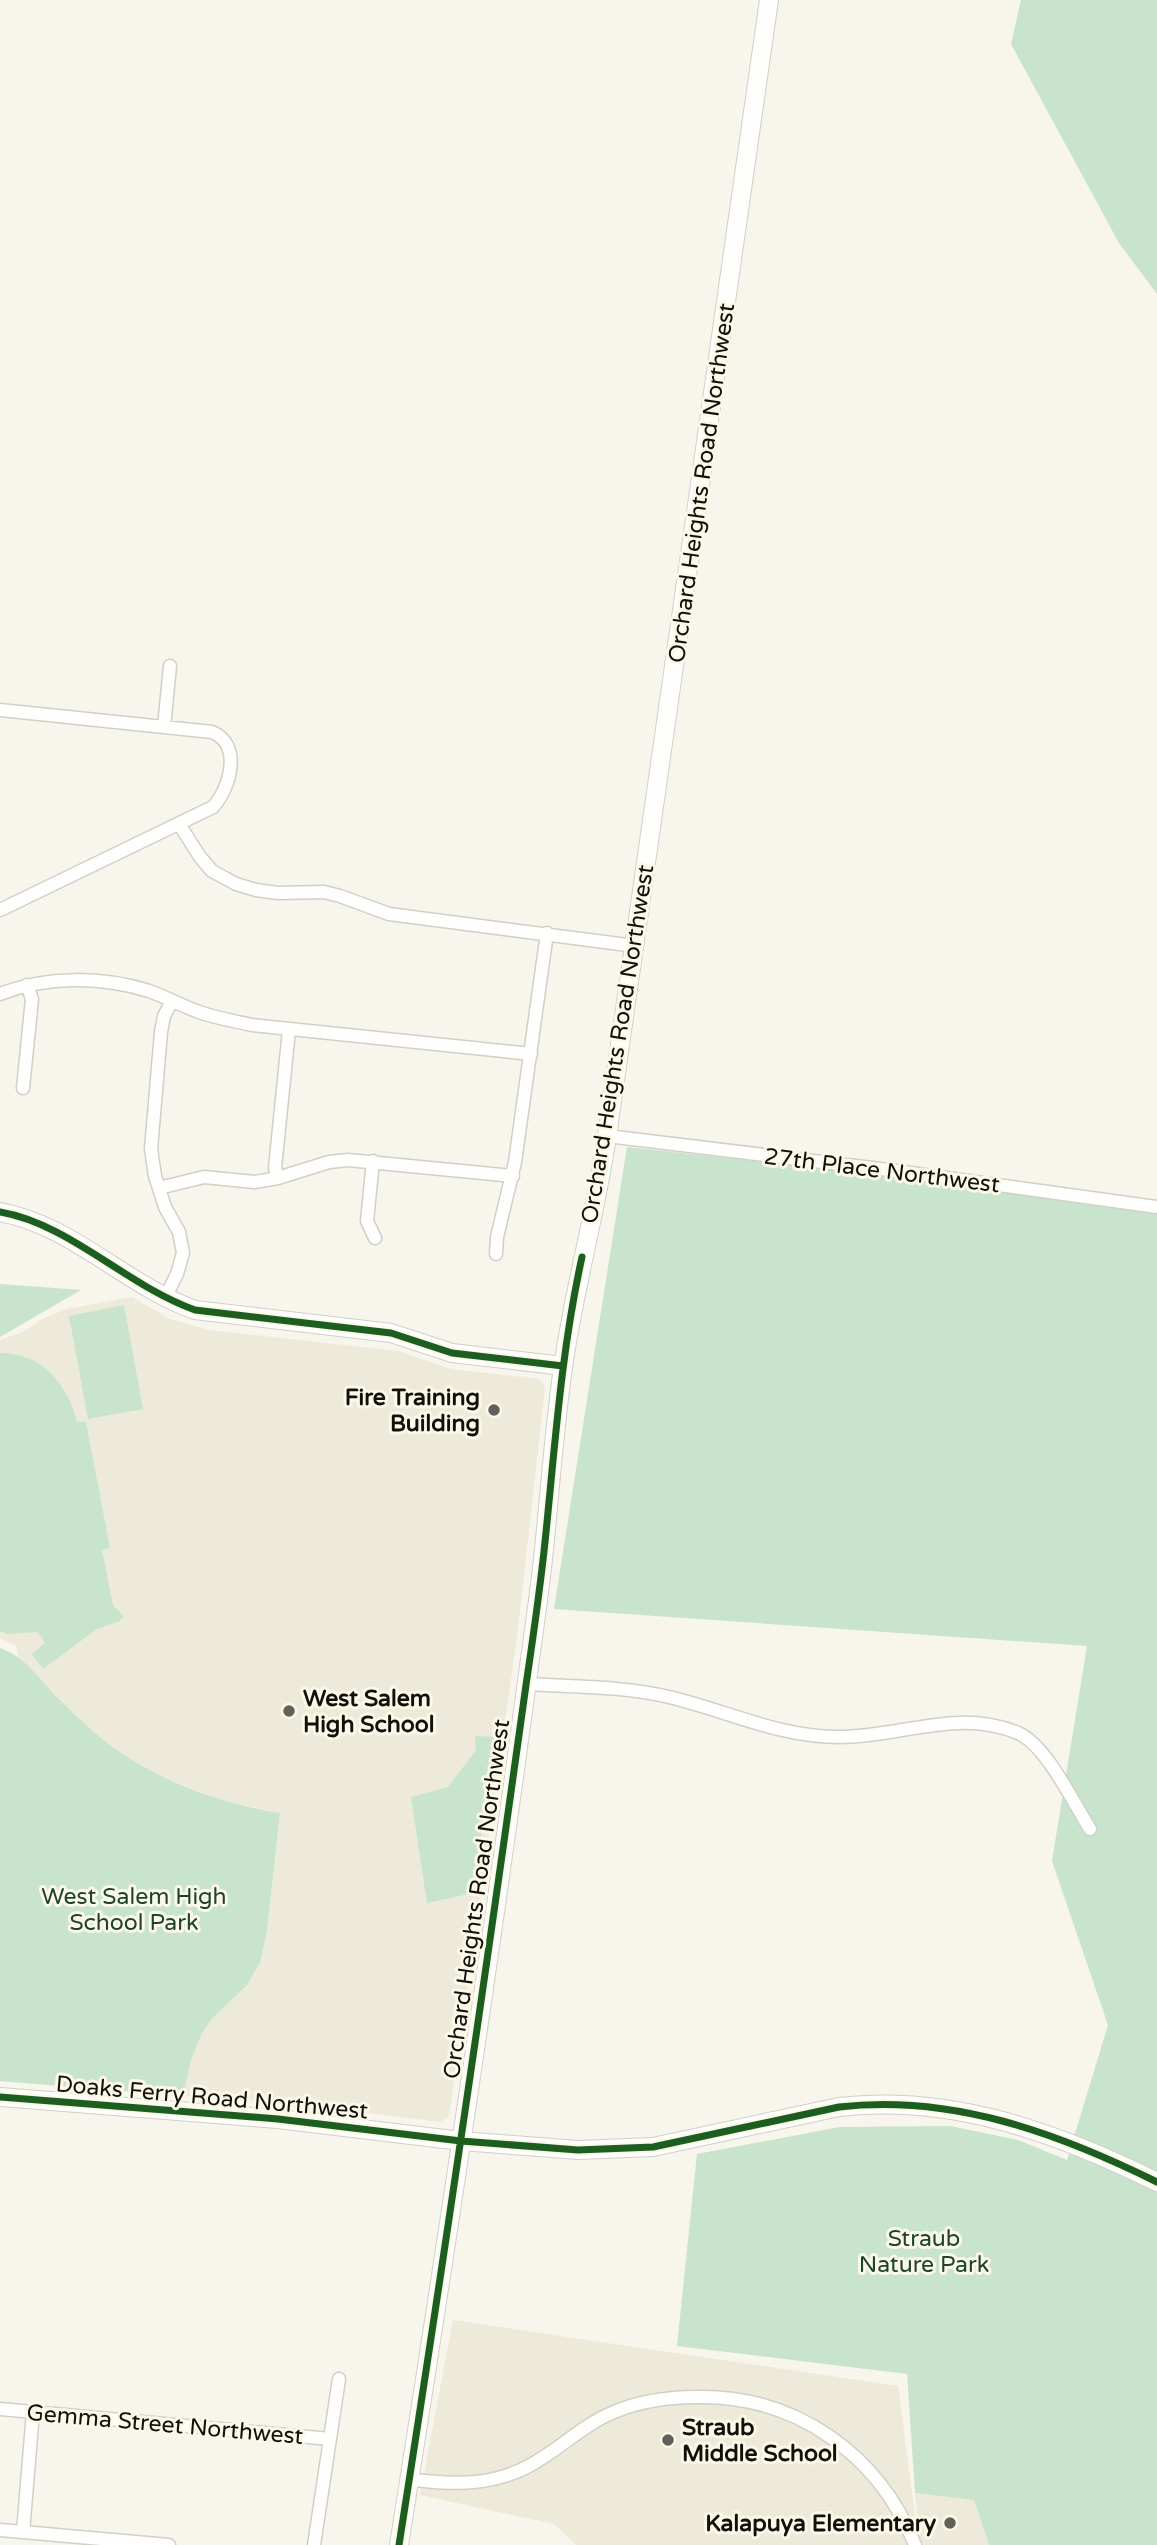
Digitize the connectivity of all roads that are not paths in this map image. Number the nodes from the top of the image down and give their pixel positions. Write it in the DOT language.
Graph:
graph roads {
  1 [pos="769,0"];
  2 [pos="170,666"];
  3 [pos="0,710"];
  4 [pos="164,727"];
  5 [pos="180,824"];
  6 [pos="0,910"];
  7 [pos="547,933"];
  8 [pos="635,946"];
  9 [pos="27,985"];
  10 [pos="0,994"];
  11 [pos="172,1001"];
  12 [pos="289,1030"];
  13 [pos="531,1054"];
  14 [pos="23,1088"];
  15 [pos="607,1136"];
  16 [pos="373,1161"];
  17 [pos="513,1176"];
  18 [pos="278,1178"];
  19 [pos="159,1188"];
  20 [pos="1157,1206"];
  21 [pos="0,1212"];
  22 [pos="375,1238"];
  23 [pos="496,1254"];
  24 [pos="164,1298"];
  25 [pos="563,1366"];
  26 [pos="527,1684"];
  27 [pos="1090,1829"];
  28 [pos="0,2097"];
  29 [pos="461,2141"];
  30 [pos="1157,2182"];
  31 [pos="339,2379"];
  32 [pos="0,2409"];
  33 [pos="33,2412"];
  34 [pos="330,2439"];
  35 [pos="409,2479"];
  36 [pos="0,2530"];
  37 [pos="23,2532"];
  38 [pos="169,2545"];
  39 [pos="314,2545"];
  40 [pos="399,2545"];
  41 [pos="915,2545"];
  1 -- 8 [label="street, Orchard Heights Road Northwest"];
  2 -- 4 [label="street"];
  3 -- 4 [label="street"];
  4 -- 5 [label="street"];
  5 -- 6 [label="street"];
  5 -- 7 [label="street"];
  7 -- 8 [label="street"];
  7 -- 13 [label="street"];
  8 -- 15 [label="street, Orchard Heights Road Northwest"];
  9 -- 10 [label="street"];
  9 -- 11 [label="street"];
  9 -- 14 [label="street"];
  11 -- 12 [label="street"];
  11 -- 19 [label="street"];
  12 -- 13 [label="street"];
  12 -- 18 [label="street"];
  13 -- 17 [label="street"];
  15 -- 20 [label="street, 27th Place Northwest"];
  15 -- 25 [label="street, Orchard Heights Road Northwest"];
  16 -- 17 [label="street"];
  16 -- 18 [label="street"];
  16 -- 22 [label="street"];
  17 -- 23 [label="street"];
  18 -- 19 [label="street"];
  19 -- 24 [label="street"];
  21 -- 24 [label="street"];
  24 -- 25 [label="street"];
  25 -- 26 [label="street, Orchard Heights Road Northwest"];
  26 -- 27 [label="street"];
  26 -- 29 [label="street, Orchard Heights Road Northwest"];
  28 -- 29 [label="street, Doaks Ferry Road Northwest"];
  29 -- 30 [label="street, Doaks Ferry Road Northwest"];
  29 -- 35 [label="street, Orchard Heights Road Northwest"];
  31 -- 34 [label="street"];
  32 -- 33 [label="street, Gemma Street Northwest"];
  33 -- 34 [label="street, Gemma Street Northwest"];
  33 -- 37 [label="street"];
  34 -- 39 [label="street"];
  35 -- 40 [label="street, Orchard Heights Road Northwest"];
  35 -- 41 [label="street"];
  36 -- 37 [label="street"];
  37 -- 38 [label="street"];
}
